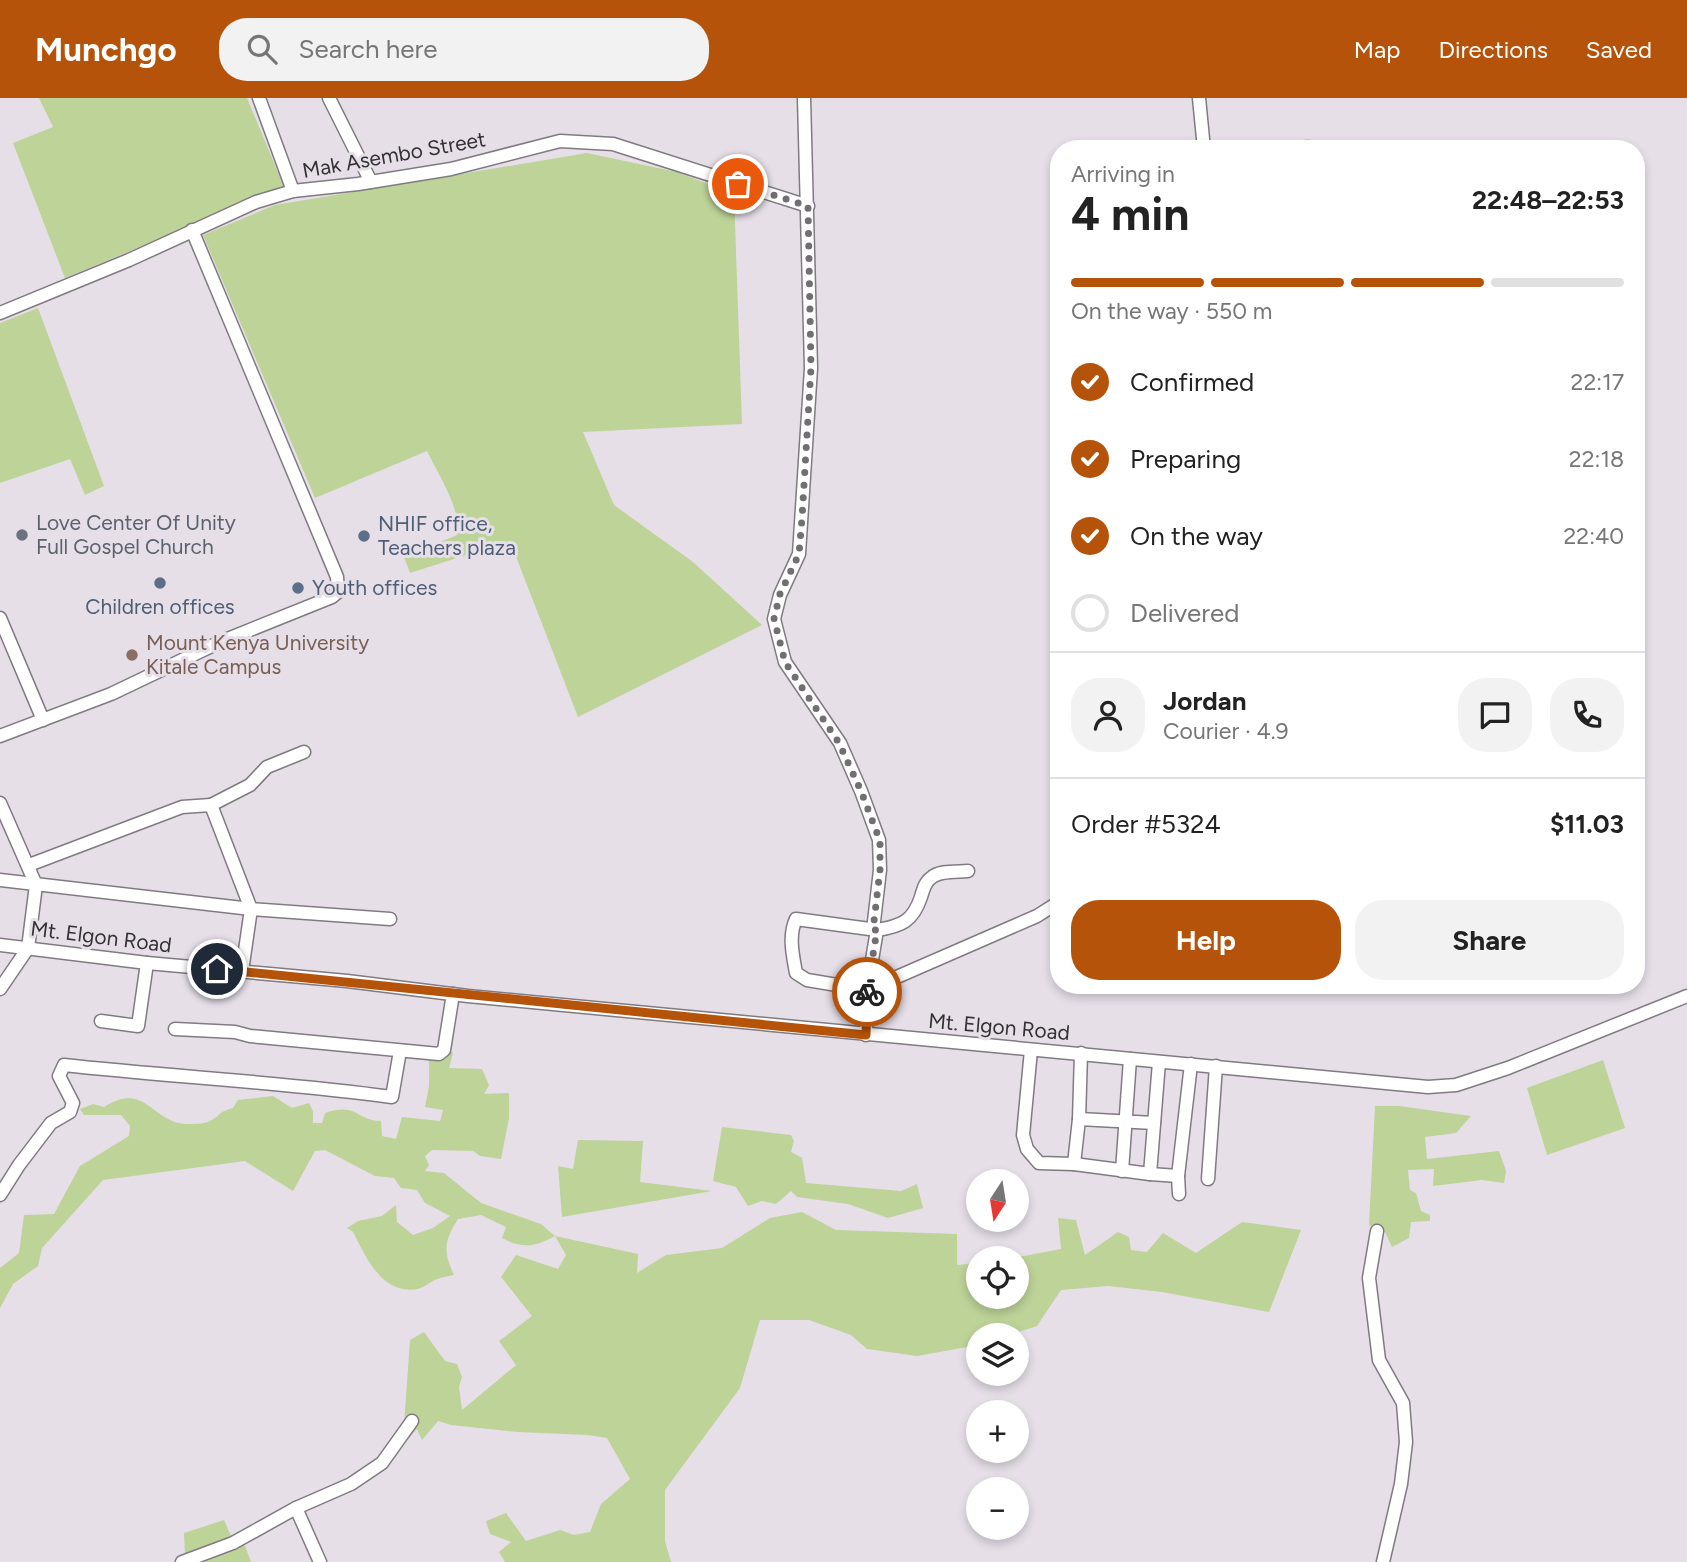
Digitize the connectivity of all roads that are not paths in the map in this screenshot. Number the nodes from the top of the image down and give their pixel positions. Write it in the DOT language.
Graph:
graph roads {
  1 [pos="259,98"];
  2 [pos="329,98"];
  3 [pos="804,98"];
  4 [pos="1199,98"];
  5 [pos="1203,140"];
  6 [pos="371,182"];
  7 [pos="293,191"];
  8 [pos="808,206"];
  9 [pos="192,230"];
  10 [pos="0,313"];
  11 [pos="0,618"];
  12 [pos="43,720"];
  13 [pos="0,736"];
  14 [pos="304,752"];
  15 [pos="0,803"];
  16 [pos="211,806"];
  17 [pos="29,865"];
  18 [pos="968,871"];
  19 [pos="0,880"];
  20 [pos="36,885"];
  21 [pos="1050,908"];
  22 [pos="251,909"];
  23 [pos="390,919"];
  24 [pos="875,930"];
  25 [pos="0,945"];
  26 [pos="28,948"];
  27 [pos="147,963"];
  28 [pos="242,971"];
  29 [pos="0,989"];
  30 [pos="867,990"];
  31 [pos="453,994"];
  32 [pos="1687,996"];
  33 [pos="101,1021"];
  34 [pos="175,1029"];
  35 [pos="866,1035"];
  36 [pos="1031,1050"];
  37 [pos="400,1051"];
  38 [pos="1082,1053"];
  39 [pos="1130,1059"];
  40 [pos="1159,1062"];
  41 [pos="1191,1064"];
  42 [pos="1216,1066"];
  43 [pos="1079,1119"];
  44 [pos="1126,1122"];
  45 [pos="1154,1123"];
  46 [pos="1074,1164"];
  47 [pos="1122,1171"];
  48 [pos="1150,1174"];
  49 [pos="1178,1176"];
  50 [pos="1208,1179"];
  51 [pos="1179,1194"];
  52 [pos="0,1195"];
  53 [pos="1377,1231"];
  54 [pos="412,1421"];
  55 [pos="296,1508"];
  56 [pos="182,1562"];
  57 [pos="320,1562"];
  58 [pos="1382,1562"];
  1 -- 7 [label="street"];
  2 -- 6 [label="street"];
  3 -- 8 [label="street"];
  4 -- 5 [label="street"];
  6 -- 7 [label="street, Mak Asembo Street"];
  6 -- 8 [label="street, Mak Asembo Street"];
  7 -- 9 [label="street, Mak Asembo Street"];
  8 -- 24 [label="street"];
  9 -- 10 [label="street, Mak Asembo Street"];
  9 -- 12 [label="street"];
  11 -- 12 [label="street"];
  12 -- 13 [label="street"];
  14 -- 16 [label="street"];
  15 -- 17 [label="street"];
  16 -- 17 [label="street"];
  16 -- 22 [label="street"];
  17 -- 20 [label="street"];
  18 -- 24 [label="street"];
  19 -- 20 [label="street"];
  20 -- 22 [label="street"];
  20 -- 26 [label="street"];
  21 -- 30 [label="street"];
  22 -- 23 [label="street"];
  22 -- 28 [label="street"];
  24 -- 30 [label="street"];
  24 -- 30 [label="street"];
  25 -- 26 [label="street, Mt. Elgon Road"];
  26 -- 27 [label="street, Mt. Elgon Road"];
  26 -- 29 [label="street"];
  27 -- 28 [label="street, Mt. Elgon Road"];
  27 -- 33 [label="street"];
  28 -- 31 [label="street, Mt. Elgon Road"];
  30 -- 35 [label="street"];
  31 -- 35 [label="street, Mt. Elgon Road"];
  31 -- 37 [label="street"];
  32 -- 42 [label="street, Mt. Elgon Road"];
  34 -- 37 [label="street"];
  35 -- 36 [label="street, Mt. Elgon Road"];
  36 -- 38 [label="street, Mt. Elgon Road"];
  36 -- 46 [label="street"];
  37 -- 52 [label="street"];
  38 -- 39 [label="street, Mt. Elgon Road"];
  38 -- 43 [label="street"];
  39 -- 40 [label="street, Mt. Elgon Road"];
  39 -- 44 [label="street"];
  40 -- 41 [label="street, Mt. Elgon Road"];
  40 -- 45 [label="street"];
  41 -- 42 [label="street, Mt. Elgon Road"];
  41 -- 49 [label="street"];
  42 -- 50 [label="street"];
  43 -- 44 [label="street"];
  43 -- 46 [label="street"];
  44 -- 45 [label="street"];
  44 -- 47 [label="street"];
  45 -- 48 [label="street"];
  46 -- 47 [label="street"];
  47 -- 48 [label="street"];
  48 -- 49 [label="street"];
  49 -- 51 [label="street"];
  53 -- 58 [label="street"];
  54 -- 55 [label="street"];
  55 -- 56 [label="street"];
  55 -- 57 [label="street"];
}
